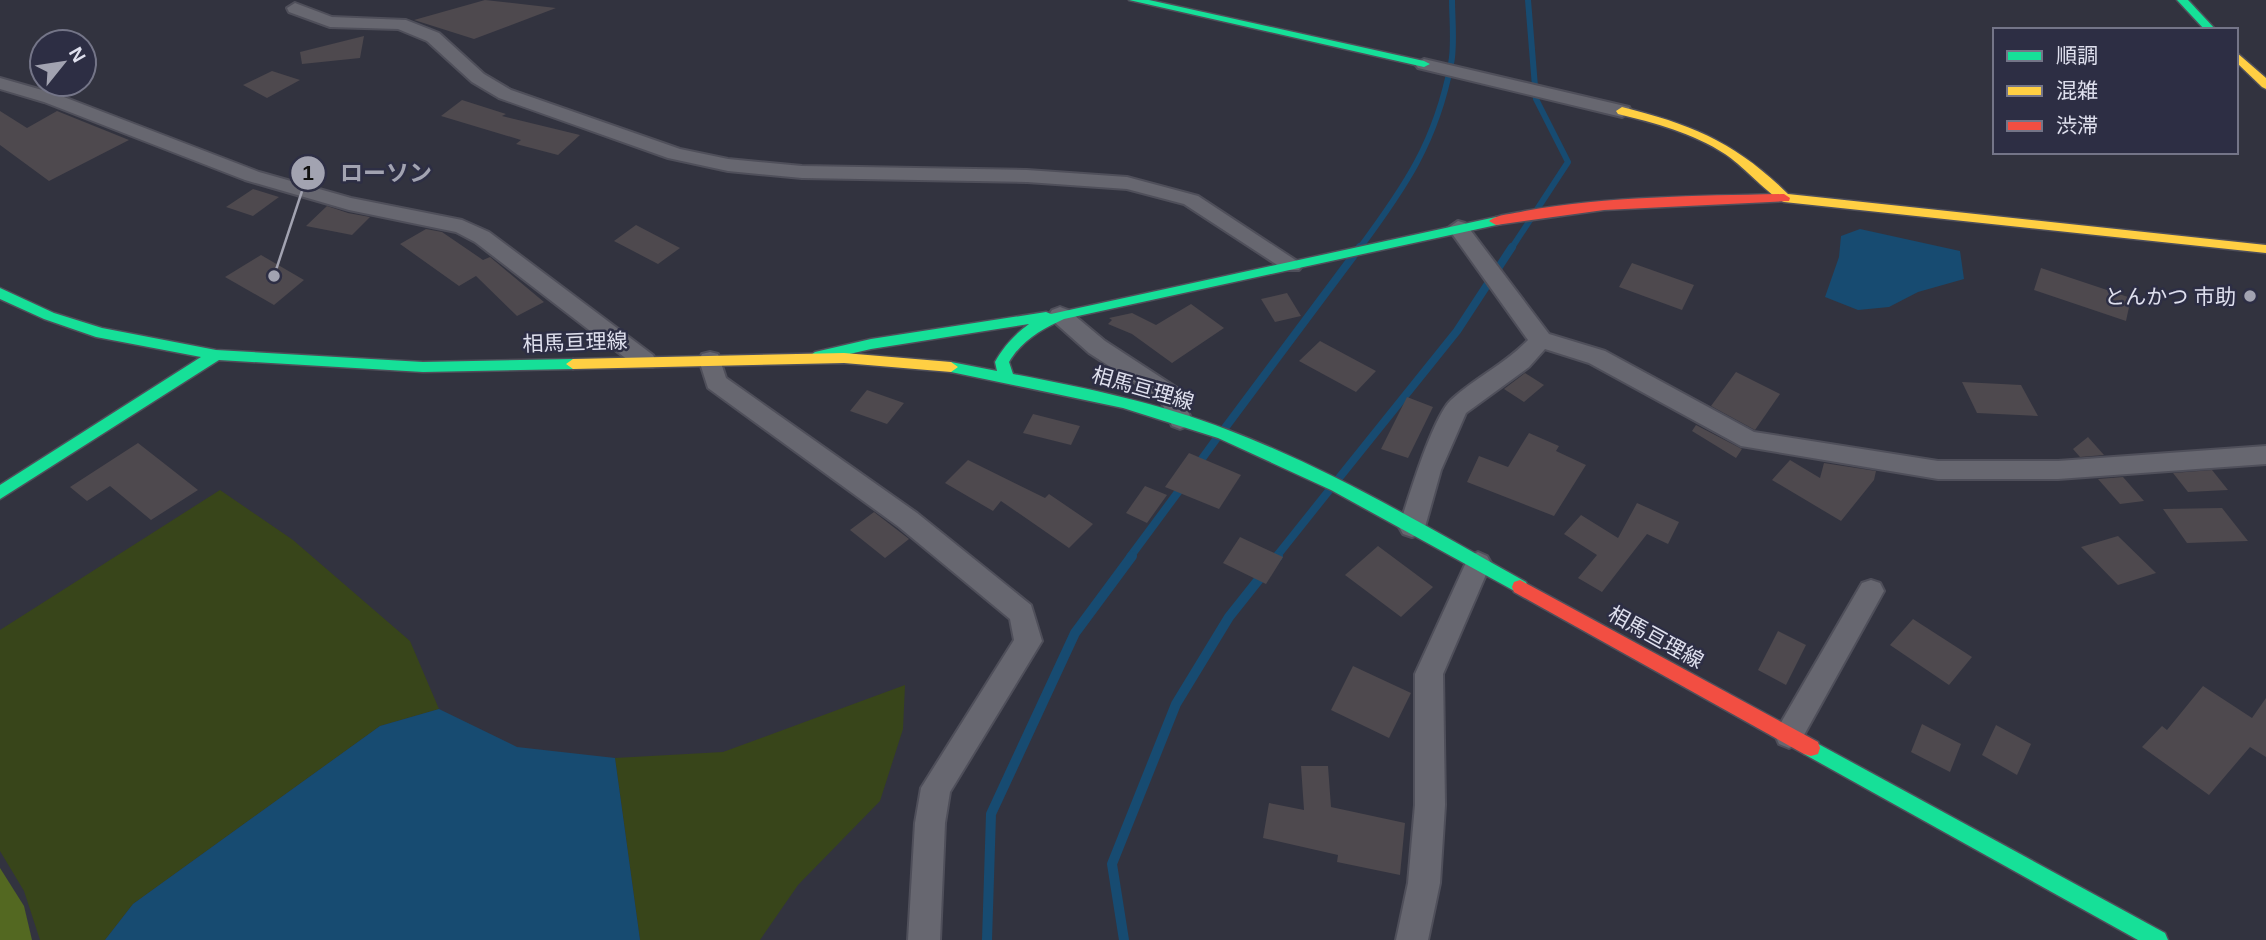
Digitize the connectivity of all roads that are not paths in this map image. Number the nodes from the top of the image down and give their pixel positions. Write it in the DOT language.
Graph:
graph roads {
  1 [pos="1134,0"];
  2 [pos="2182,0"];
  3 [pos="295,8"];
  4 [pos="2209,28"];
  5 [pos="2238,57"];
  6 [pos="1424,64"];
  7 [pos="0,83"];
  8 [pos="2266,85"];
  9 [pos="1622,111"];
  10 [pos="1784,198"];
  11 [pos="1458,228"];
  12 [pos="2266,249"];
  13 [pos="1292,265"];
  14 [pos="0,293"];
  15 [pos="1060,315"];
  16 [pos="1026,329"];
  17 [pos="1541,340"];
  18 [pos="988,343"];
  19 [pos="963,352"];
  20 [pos="216,355"];
  21 [pos="808,359"];
  22 [pos="710,360"];
  23 [pos="645,361"];
  24 [pos="926,365"];
  25 [pos="1006,377"];
  26 [pos="1180,419"];
  27 [pos="2266,455"];
  28 [pos="0,493"];
  29 [pos="1412,527"];
  30 [pos="1478,563"];
  31 [pos="1871,591"];
  32 [pos="1789,735"];
  33 [pos="924,940"];
  34 [pos="1412,940"];
  35 [pos="2158,940"];
  1 -- 6 [label="street"];
  2 -- 4 [label="street"];
  3 -- 13 [label="street"];
  5 -- 8 [label="street"];
  6 -- 9 [label="street"];
  7 -- 23 [label="street"];
  9 -- 10 [label="street"];
  10 -- 11 [label="street"];
  10 -- 12 [label="street"];
  11 -- 13 [label="street"];
  11 -- 17 [label="street"];
  13 -- 15 [label="street"];
  14 -- 20 [label="street, 相馬亘理線"];
  15 -- 16 [label="street"];
  15 -- 21 [label="street"];
  15 -- 26 [label="street"];
  16 -- 18 [label="street"];
  16 -- 25 [label="street"];
  17 -- 27 [label="street"];
  17 -- 29 [label="street"];
  19 -- 24 [label="street"];
  20 -- 23 [label="street, 相馬亘理線"];
  20 -- 28 [label="street"];
  21 -- 22 [label="street, 相馬亘理線"];
  21 -- 24 [label="street, 相馬亘理線"];
  22 -- 23 [label="street, 相馬亘理線"];
  22 -- 33 [label="street"];
  24 -- 25 [label="street, 相馬亘理線"];
  25 -- 26 [label="street, 相馬亘理線"];
  26 -- 29 [label="street, 相馬亘理線"];
  29 -- 30 [label="street, 相馬亘理線"];
  30 -- 32 [label="street, 相馬亘理線"];
  30 -- 34 [label="street"];
  31 -- 32 [label="street"];
  32 -- 35 [label="street, 相馬亘理線"];
}
